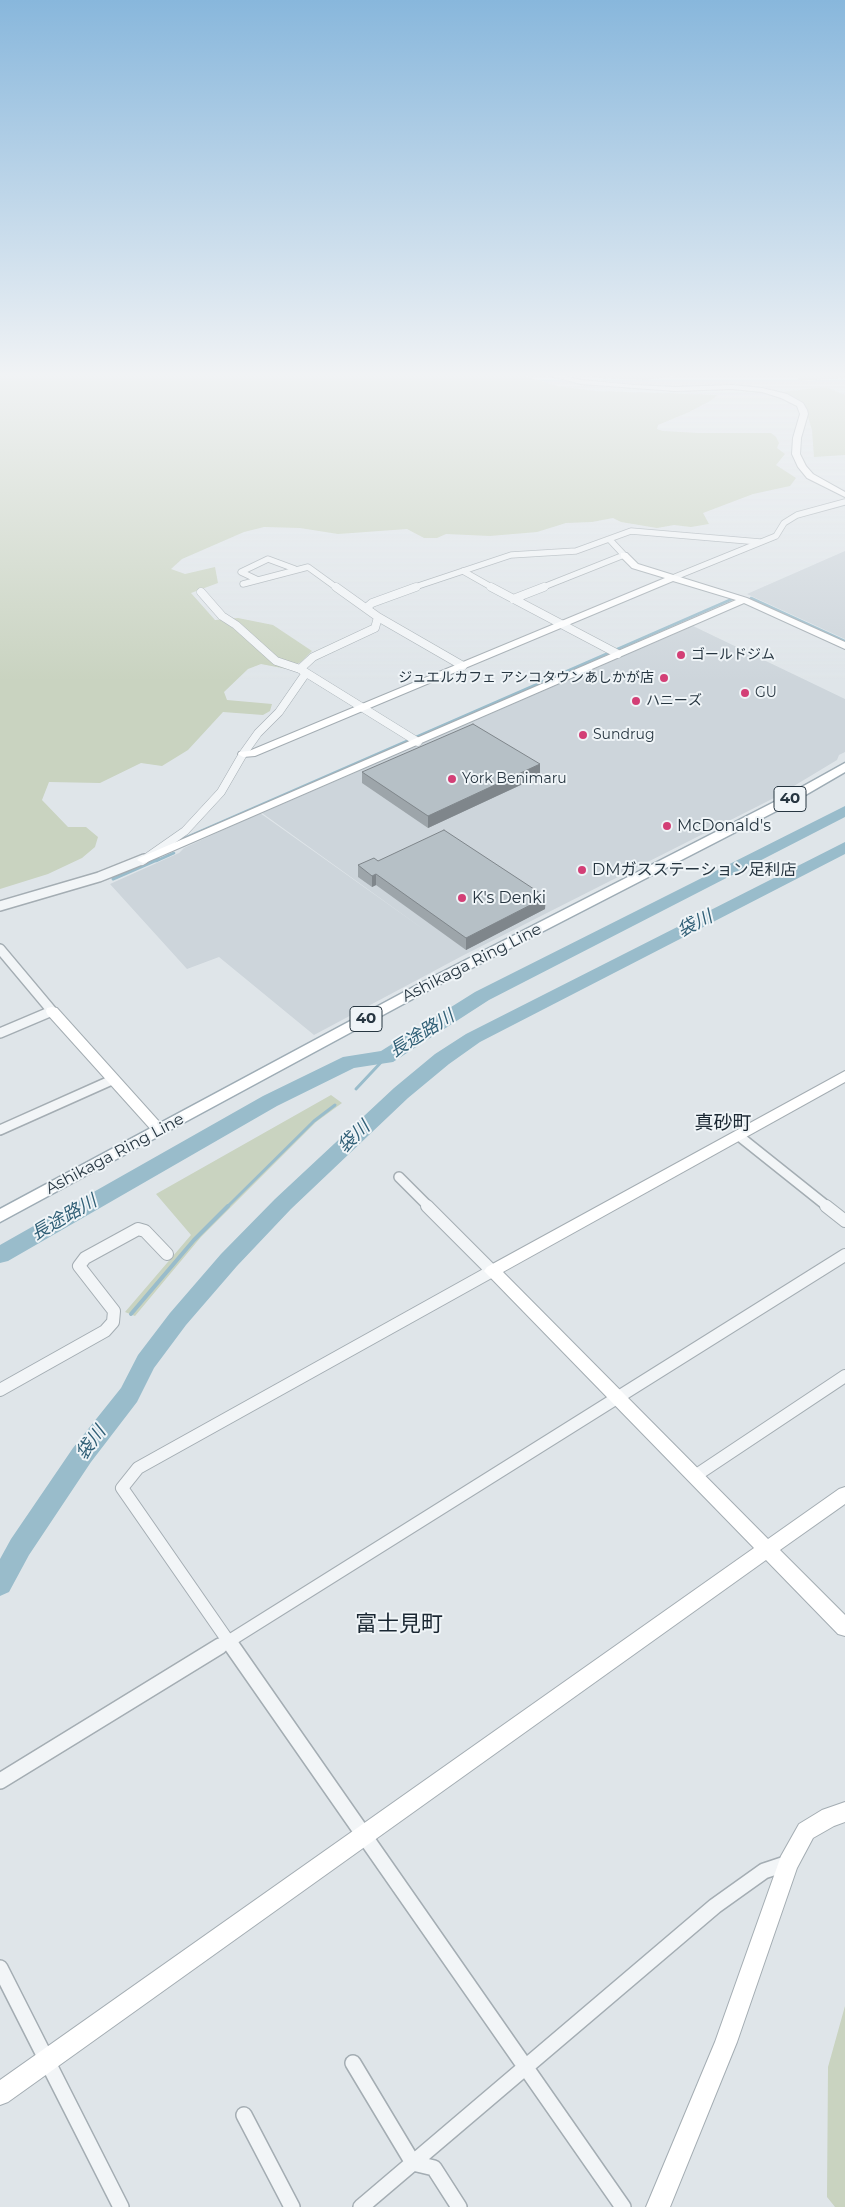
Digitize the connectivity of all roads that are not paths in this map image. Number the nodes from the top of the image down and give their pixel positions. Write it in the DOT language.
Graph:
graph roads {
  1 [pos="812,476"];
  2 [pos="845,495"];
  3 [pos="845,502"];
  4 [pos="610,540"];
  5 [pos="760,542"];
  6 [pos="624,555"];
  7 [pos="295,569"];
  8 [pos="463,571"];
  9 [pos="675,577"];
  10 [pos="258,580"];
  11 [pos="243,584"];
  12 [pos="201,592"];
  13 [pos="513,599"];
  14 [pos="744,600"];
  15 [pos="366,608"];
  16 [pos="378,618"];
  17 [pos="563,625"];
  18 [pos="845,646"];
  19 [pos="618,654"];
  20 [pos="463,666"];
  21 [pos="303,671"];
  22 [pos="362,708"];
  23 [pos="418,742"];
  24 [pos="243,754"];
  25 [pos="845,768"];
  26 [pos="143,860"];
  27 [pos="0,906"];
  28 [pos="0,949"];
  29 [pos="52,1011"];
  30 [pos="0,1033"];
  31 [pos="845,1076"];
  32 [pos="112,1080"];
  33 [pos="0,1130"];
  34 [pos="159,1130"];
  35 [pos="739,1136"];
  36 [pos="399,1178"];
  37 [pos="0,1216"];
  38 [pos="845,1222"];
  39 [pos="167,1254"];
  40 [pos="845,1255"];
  41 [pos="492,1271"];
  42 [pos="845,1376"];
  43 [pos="0,1390"];
  44 [pos="616,1398"];
  45 [pos="695,1476"];
  46 [pos="845,1494"];
  47 [pos="767,1549"];
  48 [pos="845,1628"];
  49 [pos="229,1641"];
  50 [pos="0,1781"];
  51 [pos="845,1812"];
  52 [pos="364,1837"];
  53 [pos="788,1863"];
  54 [pos="0,1968"];
  55 [pos="48,2062"];
  56 [pos="353,2063"];
  57 [pos="527,2068"];
  58 [pos="0,2094"];
  59 [pos="244,2115"];
  60 [pos="413,2163"];
  61 [pos="121,2207"];
  62 [pos="292,2207"];
  63 [pos="361,2207"];
  64 [pos="460,2207"];
  65 [pos="623,2207"];
  66 [pos="658,2207"];
  1 -- 2 [label="street"];
  3 -- 5 [label="street"];
  4 -- 5 [label="street"];
  4 -- 6 [label="street"];
  4 -- 8 [label="street"];
  5 -- 9 [label="street"];
  6 -- 9 [label="street"];
  6 -- 13 [label="street"];
  7 -- 10 [label="street"];
  7 -- 10 [label="street"];
  7 -- 15 [label="street"];
  8 -- 13 [label="street"];
  8 -- 15 [label="street"];
  9 -- 14 [label="street"];
  9 -- 17 [label="street"];
  10 -- 11 [label="street"];
  12 -- 21 [label="street"];
  13 -- 17 [label="street"];
  14 -- 18 [label="street"];
  14 -- 19 [label="street"];
  15 -- 16 [label="street"];
  16 -- 20 [label="street"];
  16 -- 21 [label="street"];
  17 -- 19 [label="street"];
  17 -- 20 [label="street"];
  19 -- 23 [label="street"];
  20 -- 22 [label="street"];
  21 -- 22 [label="street"];
  21 -- 24 [label="street"];
  22 -- 23 [label="street"];
  22 -- 24 [label="street"];
  23 -- 26 [label="street"];
  24 -- 26 [label="street"];
  25 -- 34 [label="main road, 40"];
  26 -- 27 [label="street"];
  28 -- 29 [label="street"];
  29 -- 30 [label="street"];
  29 -- 32 [label="street"];
  31 -- 35 [label="street"];
  32 -- 33 [label="street"];
  32 -- 34 [label="street"];
  34 -- 37 [label="main road, Ashikaga Ring Line / 40"];
  35 -- 38 [label="street"];
  35 -- 41 [label="street"];
  36 -- 41 [label="street"];
  39 -- 43 [label="street"];
  40 -- 44 [label="street"];
  41 -- 44 [label="street"];
  41 -- 49 [label="street"];
  42 -- 45 [label="street"];
  44 -- 45 [label="street"];
  44 -- 49 [label="street"];
  45 -- 47 [label="street"];
  46 -- 47 [label="street"];
  47 -- 48 [label="street"];
  47 -- 52 [label="street"];
  49 -- 50 [label="street"];
  49 -- 52 [label="street"];
  51 -- 53 [label="street"];
  52 -- 55 [label="street"];
  52 -- 57 [label="street"];
  53 -- 57 [label="street"];
  53 -- 66 [label="street"];
  54 -- 55 [label="street"];
  55 -- 58 [label="street"];
  55 -- 61 [label="street"];
  56 -- 60 [label="street"];
  57 -- 60 [label="street"];
  57 -- 65 [label="street"];
  59 -- 62 [label="street"];
  60 -- 63 [label="street"];
  60 -- 64 [label="street"];
}
